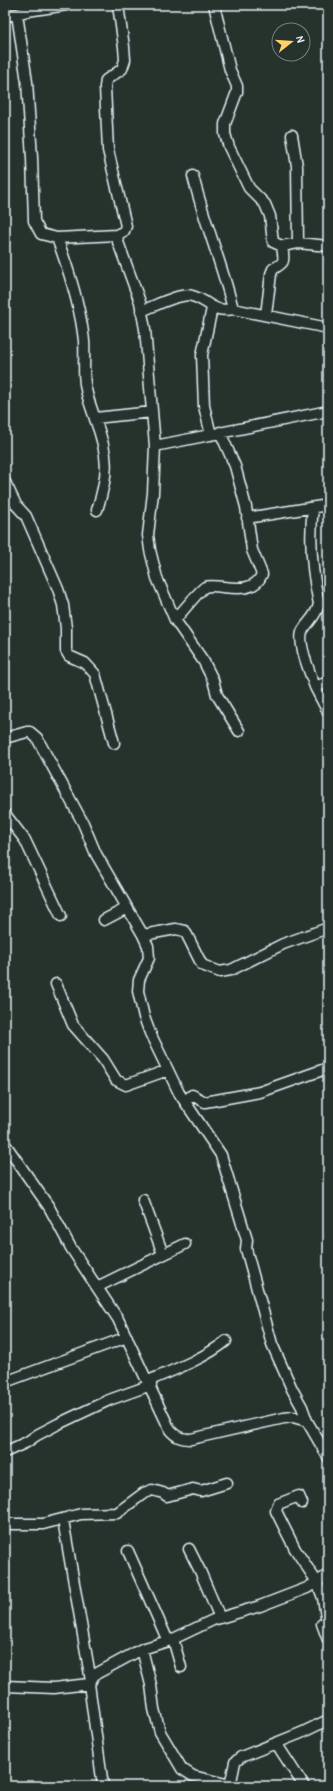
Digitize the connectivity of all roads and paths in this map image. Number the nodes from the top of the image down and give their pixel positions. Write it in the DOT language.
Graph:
graph roads {
  1 [pos="67,5"];
  2 [pos="118,5"];
  3 [pos="214,5"];
  4 [pos="17,14"];
  5 [pos="5,16"];
  6 [pos="292,135"];
  7 [pos="193,176"];
  8 [pos="117,235"];
  9 [pos="57,238"];
  10 [pos="298,243"];
  11 [pos="282,246"];
  12 [pos="328,246"];
  13 [pos="212,308"];
  14 [pos="233,309"];
  15 [pos="141,311"];
  16 [pos="266,315"];
  17 [pos="328,328"];
  18 [pos="328,411"];
  19 [pos="152,412"];
  20 [pos="95,418"];
  21 [pos="216,434"];
  22 [pos="155,446"];
  23 [pos="5,482"];
  24 [pos="328,505"];
  25 [pos="313,508"];
  26 [pos="97,510"];
  27 [pos="247,518"];
  28 [pos="175,620"];
  29 [pos="328,682"];
  30 [pos="315,687"];
  31 [pos="328,712"];
  32 [pos="239,731"];
  33 [pos="5,738"];
  34 [pos="114,743"];
  35 [pos="5,814"];
  36 [pos="127,908"];
  37 [pos="61,916"];
  38 [pos="104,920"];
  39 [pos="328,928"];
  40 [pos="143,936"];
  41 [pos="56,984"];
  42 [pos="328,1068"];
  43 [pos="168,1070"];
  44 [pos="185,1100"];
  45 [pos="5,1144"];
  46 [pos="143,1200"];
  47 [pos="184,1244"];
  48 [pos="163,1254"];
  49 [pos="97,1287"];
  50 [pos="127,1337"];
  51 [pos="226,1341"];
  52 [pos="5,1382"];
  53 [pos="149,1383"];
  54 [pos="302,1407"];
  55 [pos="293,1416"];
  56 [pos="307,1421"];
  57 [pos="5,1452"];
  58 [pos="328,1457"];
  59 [pos="227,1483"];
  60 [pos="302,1503"];
  61 [pos="63,1520"];
  62 [pos="5,1524"];
  63 [pos="189,1549"];
  64 [pos="128,1551"];
  65 [pos="328,1575"];
  66 [pos="317,1582"];
  67 [pos="220,1618"];
  68 [pos="171,1640"];
  69 [pos="328,1640"];
  70 [pos="142,1649"];
  71 [pos="181,1667"];
  72 [pos="90,1682"];
  73 [pos="5,1686"];
  74 [pos="328,1720"];
  75 [pos="276,1744"];
  76 [pos="230,1785"];
  77 [pos="103,1786"];
  78 [pos="304,1786"];
  1 -- 4 [label="street"];
  2 -- 8 [label="street"];
  3 -- 11 [label="street"];
  4 -- 5 [label="street"];
  4 -- 9 [label="street"];
  6 -- 10 [label="street"];
  7 -- 14 [label="street"];
  8 -- 9 [label="street"];
  8 -- 15 [label="street"];
  9 -- 20 [label="street"];
  10 -- 11 [label="street"];
  10 -- 12 [label="street"];
  11 -- 16 [label="street"];
  13 -- 14 [label="street"];
  13 -- 15 [label="street"];
  13 -- 21 [label="street"];
  14 -- 16 [label="street"];
  15 -- 19 [label="street"];
  16 -- 17 [label="street"];
  18 -- 21 [label="street"];
  19 -- 20 [label="street"];
  19 -- 22 [label="street"];
  20 -- 26 [label="street"];
  21 -- 22 [label="street"];
  21 -- 27 [label="street"];
  22 -- 28 [label="street"];
  23 -- 34 [label="street"];
  24 -- 25 [label="street"];
  25 -- 27 [label="street"];
  25 -- 30 [label="street"];
  27 -- 28 [label="street"];
  28 -- 32 [label="street"];
  29 -- 30 [label="street"];
  30 -- 31 [label="street"];
  33 -- 36 [label="street"];
  35 -- 37 [label="street"];
  36 -- 38 [label="street"];
  36 -- 40 [label="street"];
  39 -- 40 [label="street"];
  40 -- 43 [label="street"];
  41 -- 43 [label="street"];
  42 -- 44 [label="street"];
  43 -- 44 [label="street"];
  44 -- 54 [label="street"];
  45 -- 49 [label="street"];
  46 -- 48 [label="street"];
  47 -- 48 [label="street"];
  48 -- 49 [label="street"];
  49 -- 50 [label="street"];
  50 -- 52 [label="street"];
  50 -- 53 [label="street"];
  51 -- 53 [label="street"];
  53 -- 55 [label="street"];
  53 -- 57 [label="street"];
  54 -- 55 [label="street"];
  54 -- 56 [label="street"];
  55 -- 56 [label="street"];
  56 -- 58 [label="street"];
  59 -- 61 [label="street"];
  60 -- 66 [label="street"];
  61 -- 62 [label="street"];
  61 -- 72 [label="street"];
  63 -- 67 [label="street"];
  64 -- 68 [label="street"];
  65 -- 66 [label="street"];
  66 -- 67 [label="street"];
  66 -- 69 [label="street"];
  67 -- 68 [label="street"];
  68 -- 70 [label="street"];
  68 -- 71 [label="street"];
  70 -- 72 [label="street"];
  70 -- 76 [label="street"];
  72 -- 73 [label="street"];
  72 -- 77 [label="street"];
  74 -- 75 [label="street"];
  75 -- 76 [label="street"];
  75 -- 78 [label="street"];
}
